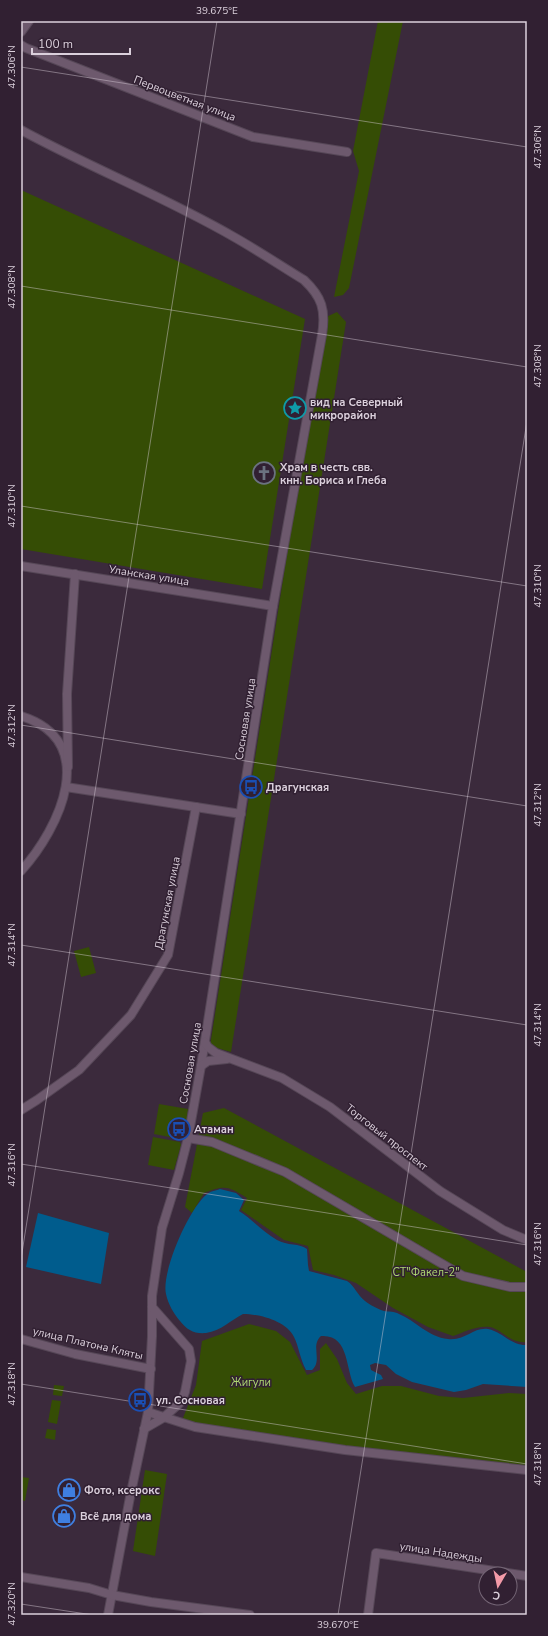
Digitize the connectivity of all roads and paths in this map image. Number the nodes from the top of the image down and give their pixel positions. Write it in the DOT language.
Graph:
graph roads {
  1 [pos="29,21"];
  2 [pos="21,32"];
  3 [pos="21,45"];
  4 [pos="21,130"];
  5 [pos="347,152"];
  6 [pos="21,566"];
  7 [pos="75,574"];
  8 [pos="273,606"];
  9 [pos="21,716"];
  10 [pos="68,767"];
  11 [pos="66,787"];
  12 [pos="196,807"];
  13 [pos="241,814"];
  14 [pos="21,871"];
  15 [pos="205,1042"];
  16 [pos="230,1059"];
  17 [pos="201,1066"];
  18 [pos="21,1110"];
  19 [pos="188,1138"];
  20 [pos="527,1240"];
  21 [pos="527,1287"];
  22 [pos="152,1307"];
  23 [pos="21,1339"];
  24 [pos="151,1369"];
  25 [pos="148,1412"];
  26 [pos="163,1418"];
  27 [pos="144,1429"];
  28 [pos="527,1470"];
  29 [pos="527,1576"];
  30 [pos="21,1577"];
  31 [pos="112,1595"];
  32 [pos="108,1615"];
  33 [pos="250,1615"];
  34 [pos="368,1615"];
  1 -- 2 [label="street"];
  3 -- 5 [label="street, Первоцветная улица"];
  4 -- 8 [label="street, Сосновая улица"];
  6 -- 7 [label="street, Уланская улица"];
  7 -- 8 [label="street, Уланская улица"];
  7 -- 10 [label="street"];
  8 -- 13 [label="street, Сосновая улица"];
  9 -- 10 [label="street"];
  10 -- 11 [label="street"];
  11 -- 12 [label="street"];
  11 -- 14 [label="street"];
  12 -- 13 [label="street"];
  12 -- 18 [label="street, Драгунская улица"];
  13 -- 15 [label="street, Сосновая улица"];
  15 -- 16 [label="street, Торговый проспект"];
  15 -- 17 [label="street, Сосновая улица"];
  16 -- 17 [label="street"];
  16 -- 20 [label="street, Торговый проспект"];
  17 -- 19 [label="street, Сосновая улица"];
  19 -- 21 [label="street"];
  19 -- 22 [label="street, Сосновая улица"];
  22 -- 24 [label="street, Сосновая улица"];
  22 -- 26 [label="street"];
  23 -- 24 [label="street, улица Платона Кляты"];
  24 -- 25 [label="street, Сосновая улица"];
  25 -- 26 [label="street"];
  25 -- 27 [label="street, Сосновая улица"];
  26 -- 27 [label="street"];
  26 -- 28 [label="street"];
  27 -- 31 [label="street, Сосновая улица"];
  29 -- 34 [label="street, улица Надежды"];
  30 -- 31 [label="street"];
  31 -- 32 [label="street, Сосновая улица"];
  31 -- 33 [label="street"];
}
